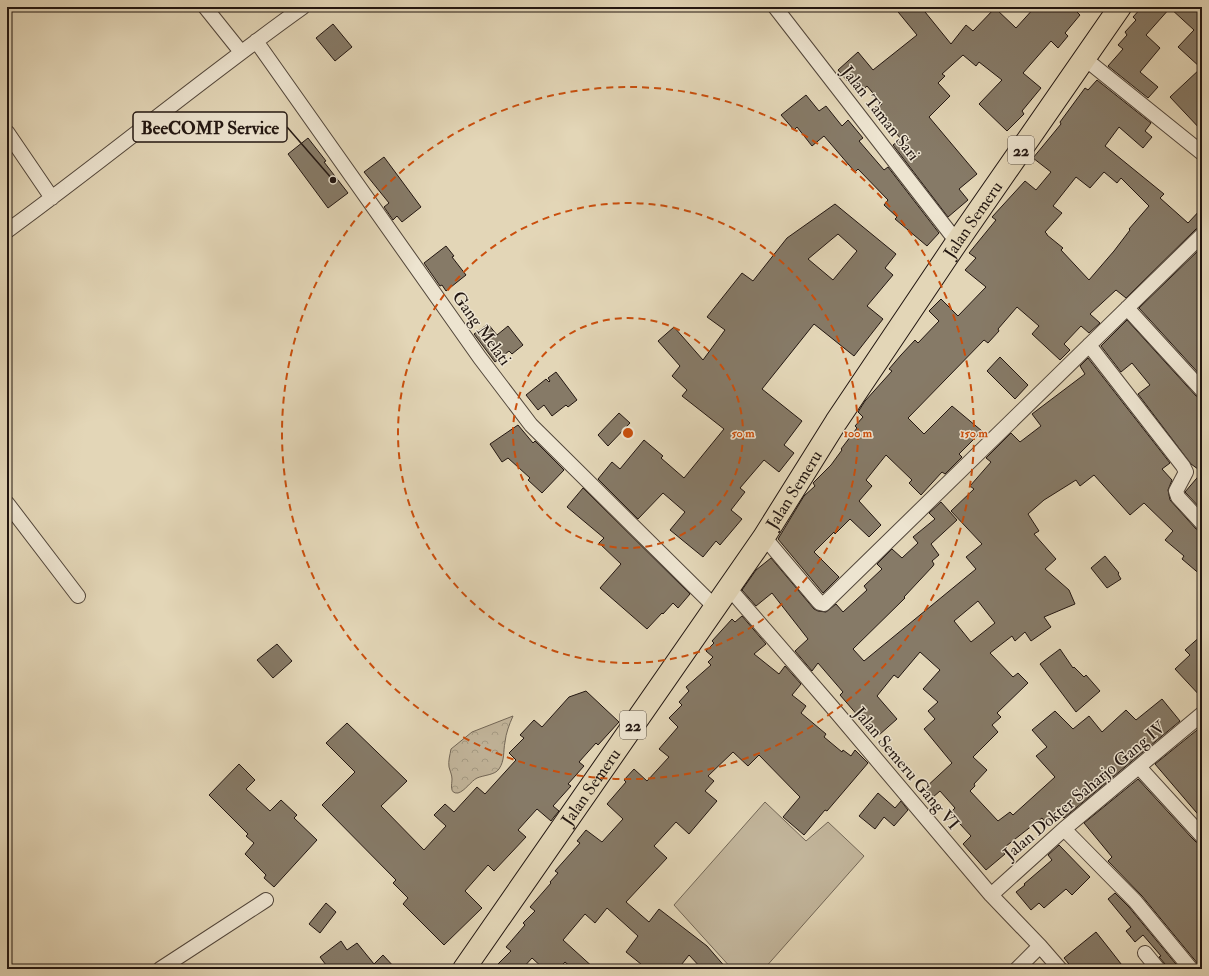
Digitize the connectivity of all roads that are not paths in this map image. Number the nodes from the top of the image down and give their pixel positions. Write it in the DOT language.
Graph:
graph roads {
  1 [pos="205,7"];
  2 [pos="775,7"];
  3 [pos="1120,7"];
  4 [pos="297,8"];
  5 [pos="256,41"];
  6 [pos="241,52"];
  7 [pos="1084,58"];
  8 [pos="7,132"];
  9 [pos="1202,153"];
  10 [pos="52,198"];
  11 [pos="7,231"];
  12 [pos="1202,235"];
  13 [pos="957,242"];
  14 [pos="1127,308"];
  15 [pos="1089,345"];
  16 [pos="1202,390"];
  17 [pos="7,503"];
  18 [pos="1202,523"];
  19 [pos="764,536"];
  20 [pos="729,588"];
  21 [pos="78,596"];
  22 [pos="715,607"];
  23 [pos="1202,714"];
  24 [pos="1139,767"];
  25 [pos="1064,829"];
  26 [pos="1202,836"];
  27 [pos="991,895"];
  28 [pos="266,900"];
  29 [pos="1040,946"];
  30 [pos="1145,954"];
  31 [pos="160,969"];
  32 [pos="464,969"];
  33 [pos="1017,969"];
  34 [pos="1060,969"];
  35 [pos="1158,969"];
  36 [pos="1191,969"];
  1 -- 6 [label="street"];
  2 -- 13 [label="street, Jalan Taman Sari"];
  3 -- 7 [label="highway, Jalan Semeru / 22"];
  4 -- 5 [label="street"];
  5 -- 6 [label="street"];
  5 -- 22 [label="street, Gang Melati"];
  6 -- 10 [label="street"];
  7 -- 9 [label="street"];
  7 -- 13 [label="highway, Jalan Semeru / 22"];
  8 -- 10 [label="street"];
  10 -- 11 [label="street"];
  12 -- 14 [label="street"];
  13 -- 19 [label="highway, Jalan Semeru / 22"];
  14 -- 15 [label="street"];
  14 -- 16 [label="street"];
  15 -- 18 [label="street"];
  15 -- 19 [label="street"];
  17 -- 21 [label="street"];
  19 -- 20 [label="highway, Jalan Semeru / 22"];
  20 -- 22 [label="highway, Jalan Semeru / 22"];
  20 -- 27 [label="street, Jalan Semeru Gang VI"];
  22 -- 32 [label="highway, Jalan Semeru / 22"];
  23 -- 24 [label="street, Jalan Dokter Saharjo Gang IV"];
  24 -- 25 [label="street, Jalan Dokter Saharjo Gang IV"];
  24 -- 26 [label="street"];
  25 -- 27 [label="street, Jalan Dokter Saharjo Gang IV"];
  25 -- 36 [label="street"];
  27 -- 29 [label="street, Jalan Semeru Gang VI"];
  28 -- 31 [label="street"];
  29 -- 33 [label="street"];
  29 -- 34 [label="street, Jalan Semeru Gang VI"];
  30 -- 35 [label="street"];
}
